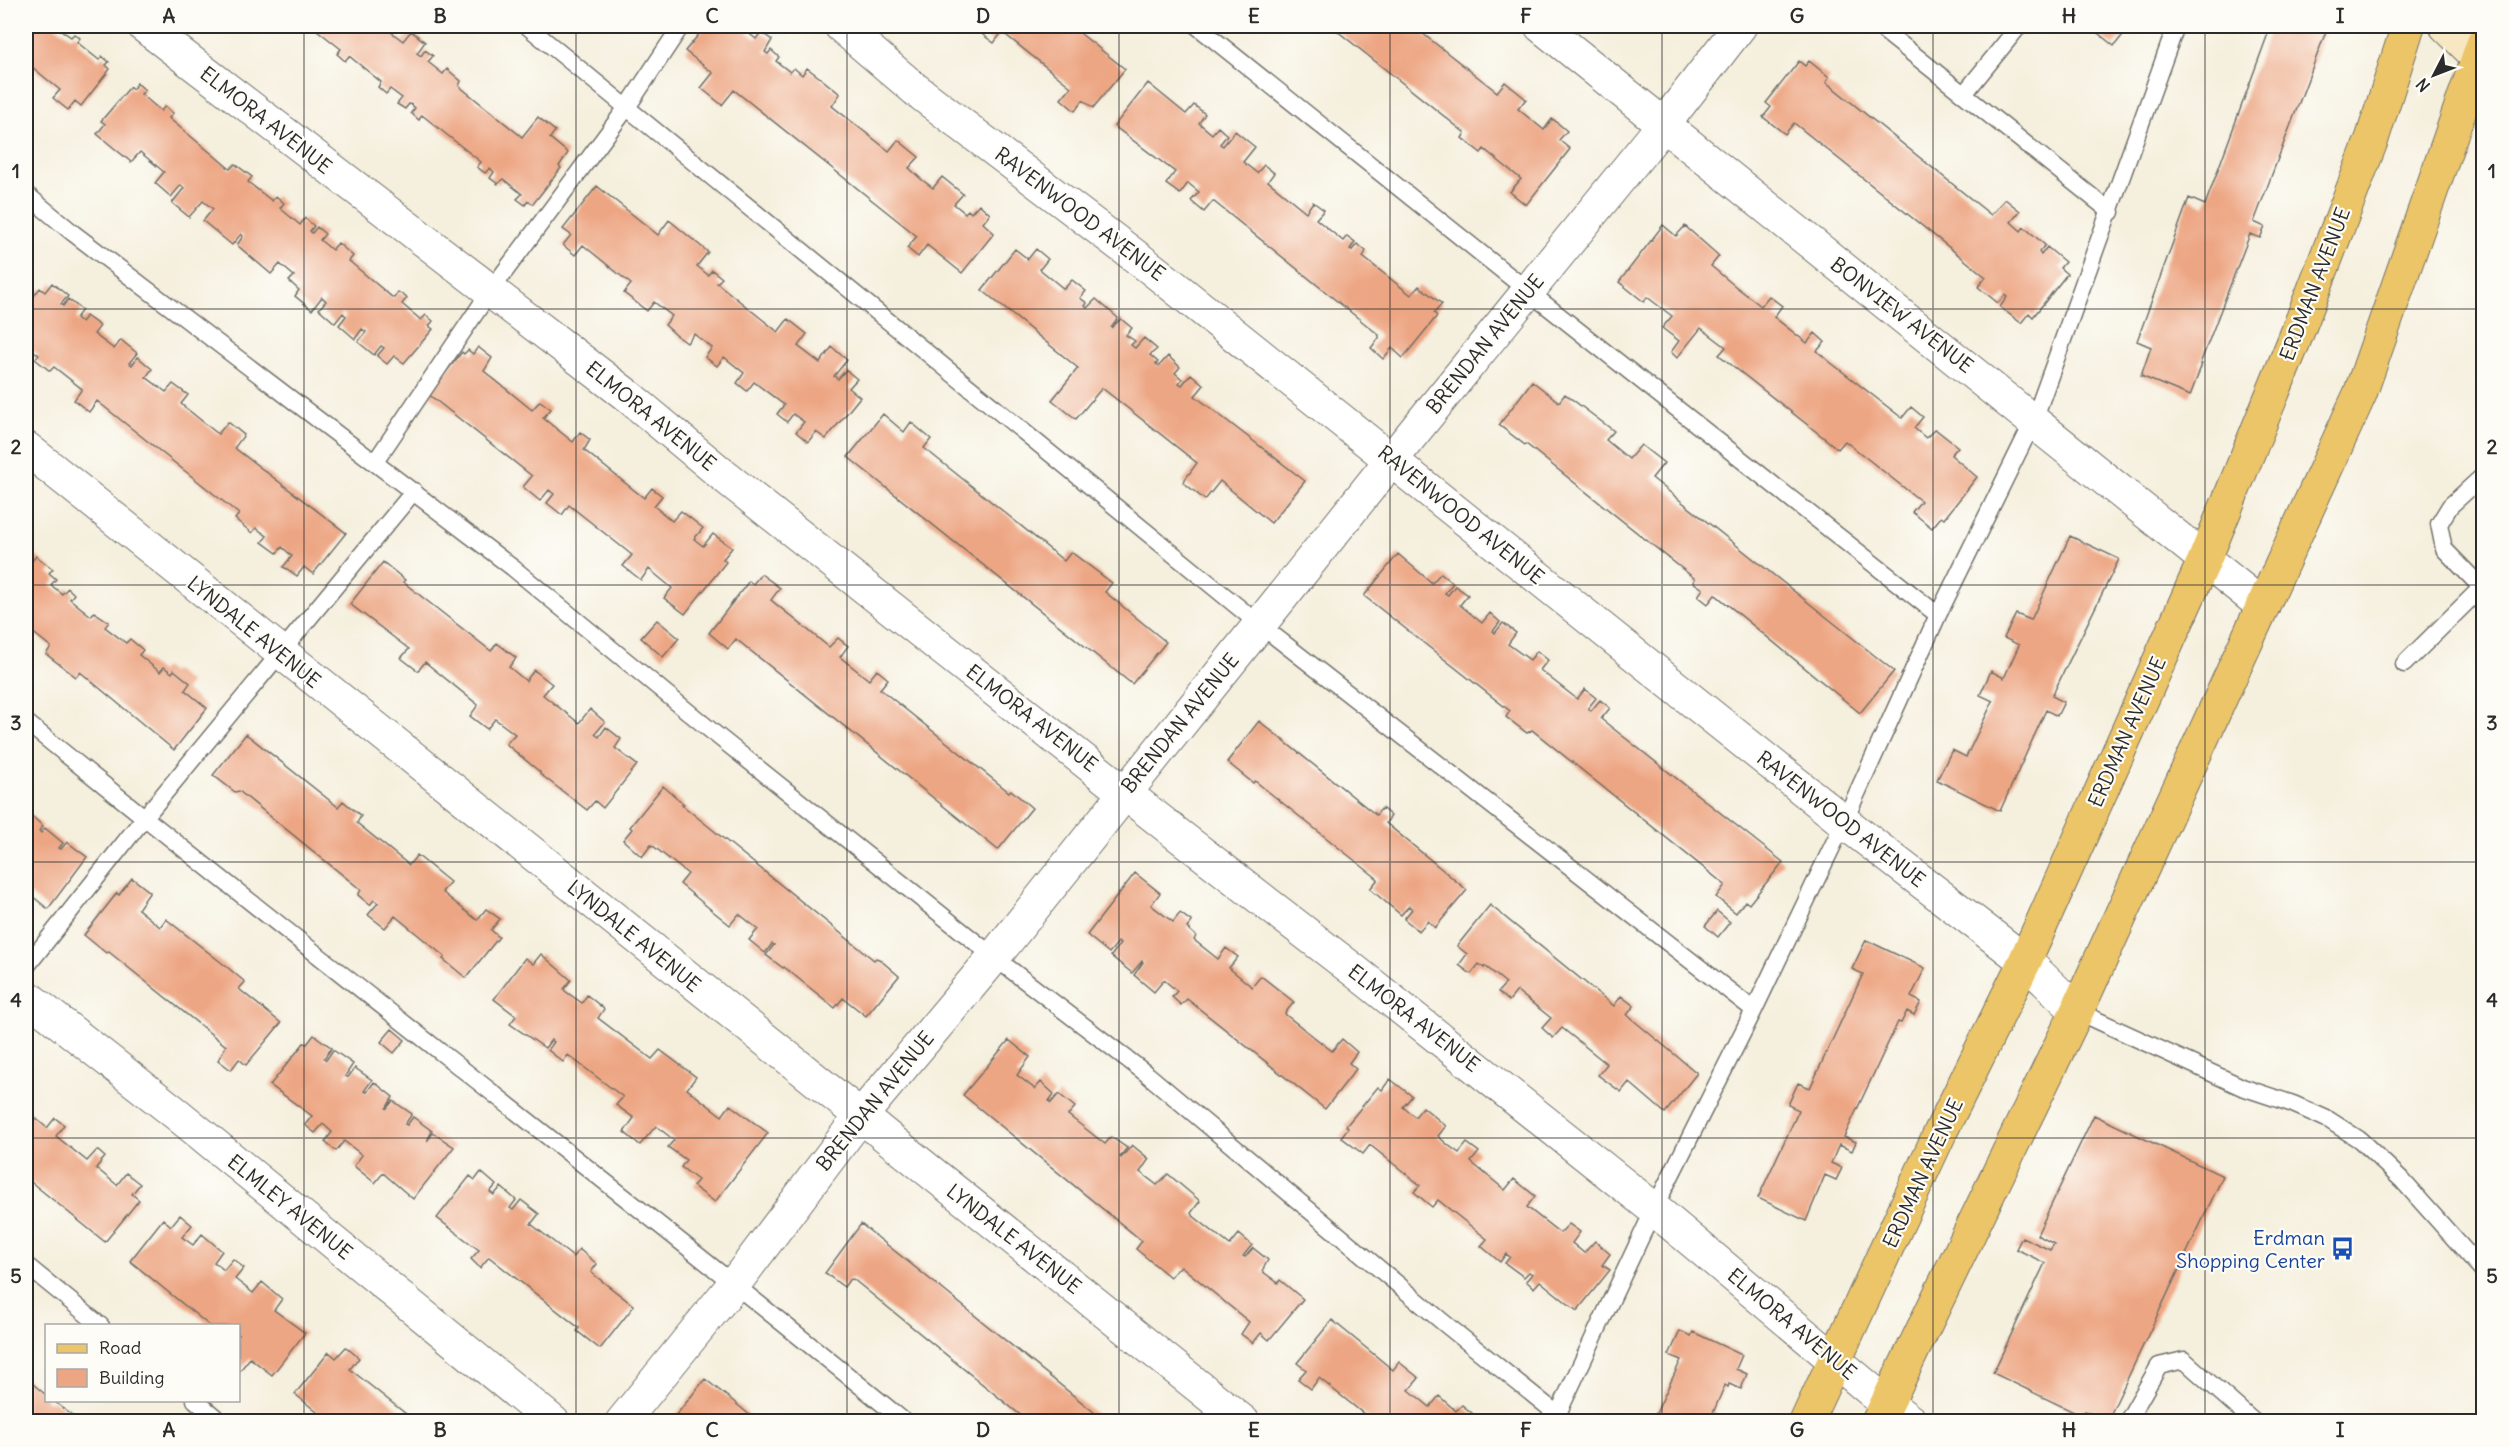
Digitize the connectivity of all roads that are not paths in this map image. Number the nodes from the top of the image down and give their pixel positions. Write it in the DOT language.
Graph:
graph roads {
  1 [pos="144,26"];
  2 [pos="527,26"];
  3 [pos="681,26"];
  4 [pos="841,26"];
  5 [pos="1197,26"];
  6 [pos="1540,26"];
  7 [pos="1740,26"];
  8 [pos="1878,26"];
  9 [pos="2019,26"];
  10 [pos="2176,26"];
  11 [pos="2408,26"];
  12 [pos="2446,26"];
  13 [pos="2482,54"];
  14 [pos="1964,94"];
  15 [pos="627,106"];
  16 [pos="1664,124"];
  17 [pos="26,194"];
  18 [pos="2111,212"];
  19 [pos="491,290"];
  20 [pos="1528,291"];
  21 [pos="2034,420"];
  22 [pos="26,448"];
  23 [pos="1392,459"];
  24 [pos="375,462"];
  25 [pos="2484,475"];
  26 [pos="414,491"];
  27 [pos="2204,561"];
  28 [pos="2482,586"];
  29 [pos="2263,606"];
  30 [pos="1938,615"];
  31 [pos="1259,624"];
  32 [pos="281,653"];
  33 [pos="2404,664"];
  34 [pos="26,722"];
  35 [pos="1125,792"];
  36 [pos="144,818"];
  37 [pos="1844,822"];
  38 [pos="994,957"];
  39 [pos="2025,961"];
  40 [pos="26,967"];
  41 [pos="26,996"];
  42 [pos="1754,1011"];
  43 [pos="2077,1011"];
  44 [pos="860,1117"];
  45 [pos="1654,1209"];
  46 [pos="26,1265"];
  47 [pos="2484,1272"];
  48 [pos="735,1283"];
  49 [pos="99,1324"];
  50 [pos="1836,1360"];
  51 [pos="196,1402"];
  52 [pos="1892,1415"];
  53 [pos="1556,1418"];
  54 [pos="221,1422"];
  55 [pos="554,1422"];
  56 [pos="622,1422"];
  57 [pos="905,1422"];
  58 [pos="1243,1422"];
  59 [pos="1806,1422"];
  60 [pos="2127,1422"];
  61 [pos="2254,1422"];
  1 -- 19 [label="street, ELMORA AVENUE"];
  2 -- 15 [label="lane"];
  3 -- 15 [label="lane"];
  4 -- 23 [label="street, RAVENWOOD AVENUE"];
  5 -- 20 [label="lane"];
  6 -- 16 [label="street, BONVIEW AVENUE"];
  7 -- 16 [label="street, BRENDAN AVENUE"];
  8 -- 14 [label="lane"];
  9 -- 14 [label="lane"];
  10 -- 18 [label="lane"];
  11 -- 27 [label="main road, ERDMAN AVENUE"];
  12 -- 13 [label="main road"];
  13 -- 29 [label="main road"];
  14 -- 18 [label="lane"];
  15 -- 19 [label="lane"];
  15 -- 31 [label="lane"];
  16 -- 20 [label="street, BRENDAN AVENUE"];
  16 -- 21 [label="street, BONVIEW AVENUE"];
  17 -- 24 [label="lane"];
  18 -- 21 [label="lane"];
  19 -- 24 [label="lane"];
  19 -- 35 [label="street, ELMORA AVENUE"];
  20 -- 23 [label="street, BRENDAN AVENUE"];
  20 -- 30 [label="lane"];
  21 -- 27 [label="street, BONVIEW AVENUE"];
  21 -- 30 [label="lane"];
  22 -- 32 [label="street, LYNDALE AVENUE"];
  23 -- 31 [label="street, BRENDAN AVENUE"];
  23 -- 37 [label="street, RAVENWOOD AVENUE"];
  24 -- 26 [label="lane"];
  25 -- 28 [label="lane"];
  26 -- 32 [label="lane"];
  26 -- 38 [label="lane"];
  27 -- 29 [label="street, BONVIEW AVENUE"];
  27 -- 39 [label="main road, ERDMAN AVENUE"];
  28 -- 33 [label="lane"];
  29 -- 43 [label="main road"];
  30 -- 37 [label="lane"];
  31 -- 35 [label="street, BRENDAN AVENUE"];
  31 -- 42 [label="lane"];
  32 -- 36 [label="lane"];
  32 -- 44 [label="street, LYNDALE AVENUE"];
  34 -- 36 [label="lane"];
  35 -- 38 [label="street, BRENDAN AVENUE"];
  35 -- 45 [label="street, ELMORA AVENUE"];
  36 -- 40 [label="lane"];
  36 -- 48 [label="lane"];
  37 -- 39 [label="street, RAVENWOOD AVENUE"];
  37 -- 42 [label="lane"];
  38 -- 44 [label="street, BRENDAN AVENUE"];
  38 -- 53 [label="lane"];
  39 -- 43 [label="street, RAVENWOOD AVENUE"];
  39 -- 50 [label="main road, ERDMAN AVENUE"];
  41 -- 55 [label="street, ELMLEY AVENUE"];
  42 -- 45 [label="lane"];
  43 -- 47 [label="lane"];
  43 -- 52 [label="main road"];
  44 -- 48 [label="street, BRENDAN AVENUE"];
  44 -- 58 [label="street, LYNDALE AVENUE"];
  45 -- 50 [label="street, ELMORA AVENUE"];
  45 -- 53 [label="lane"];
  46 -- 49 [label="lane"];
  48 -- 56 [label="street, BRENDAN AVENUE"];
  48 -- 57 [label="lane"];
  50 -- 52 [label="street, ELMORA AVENUE"];
  50 -- 59 [label="main road, ERDMAN AVENUE"];
  51 -- 54 [label="lane"];
  60 -- 61 [label="lane"];
}
